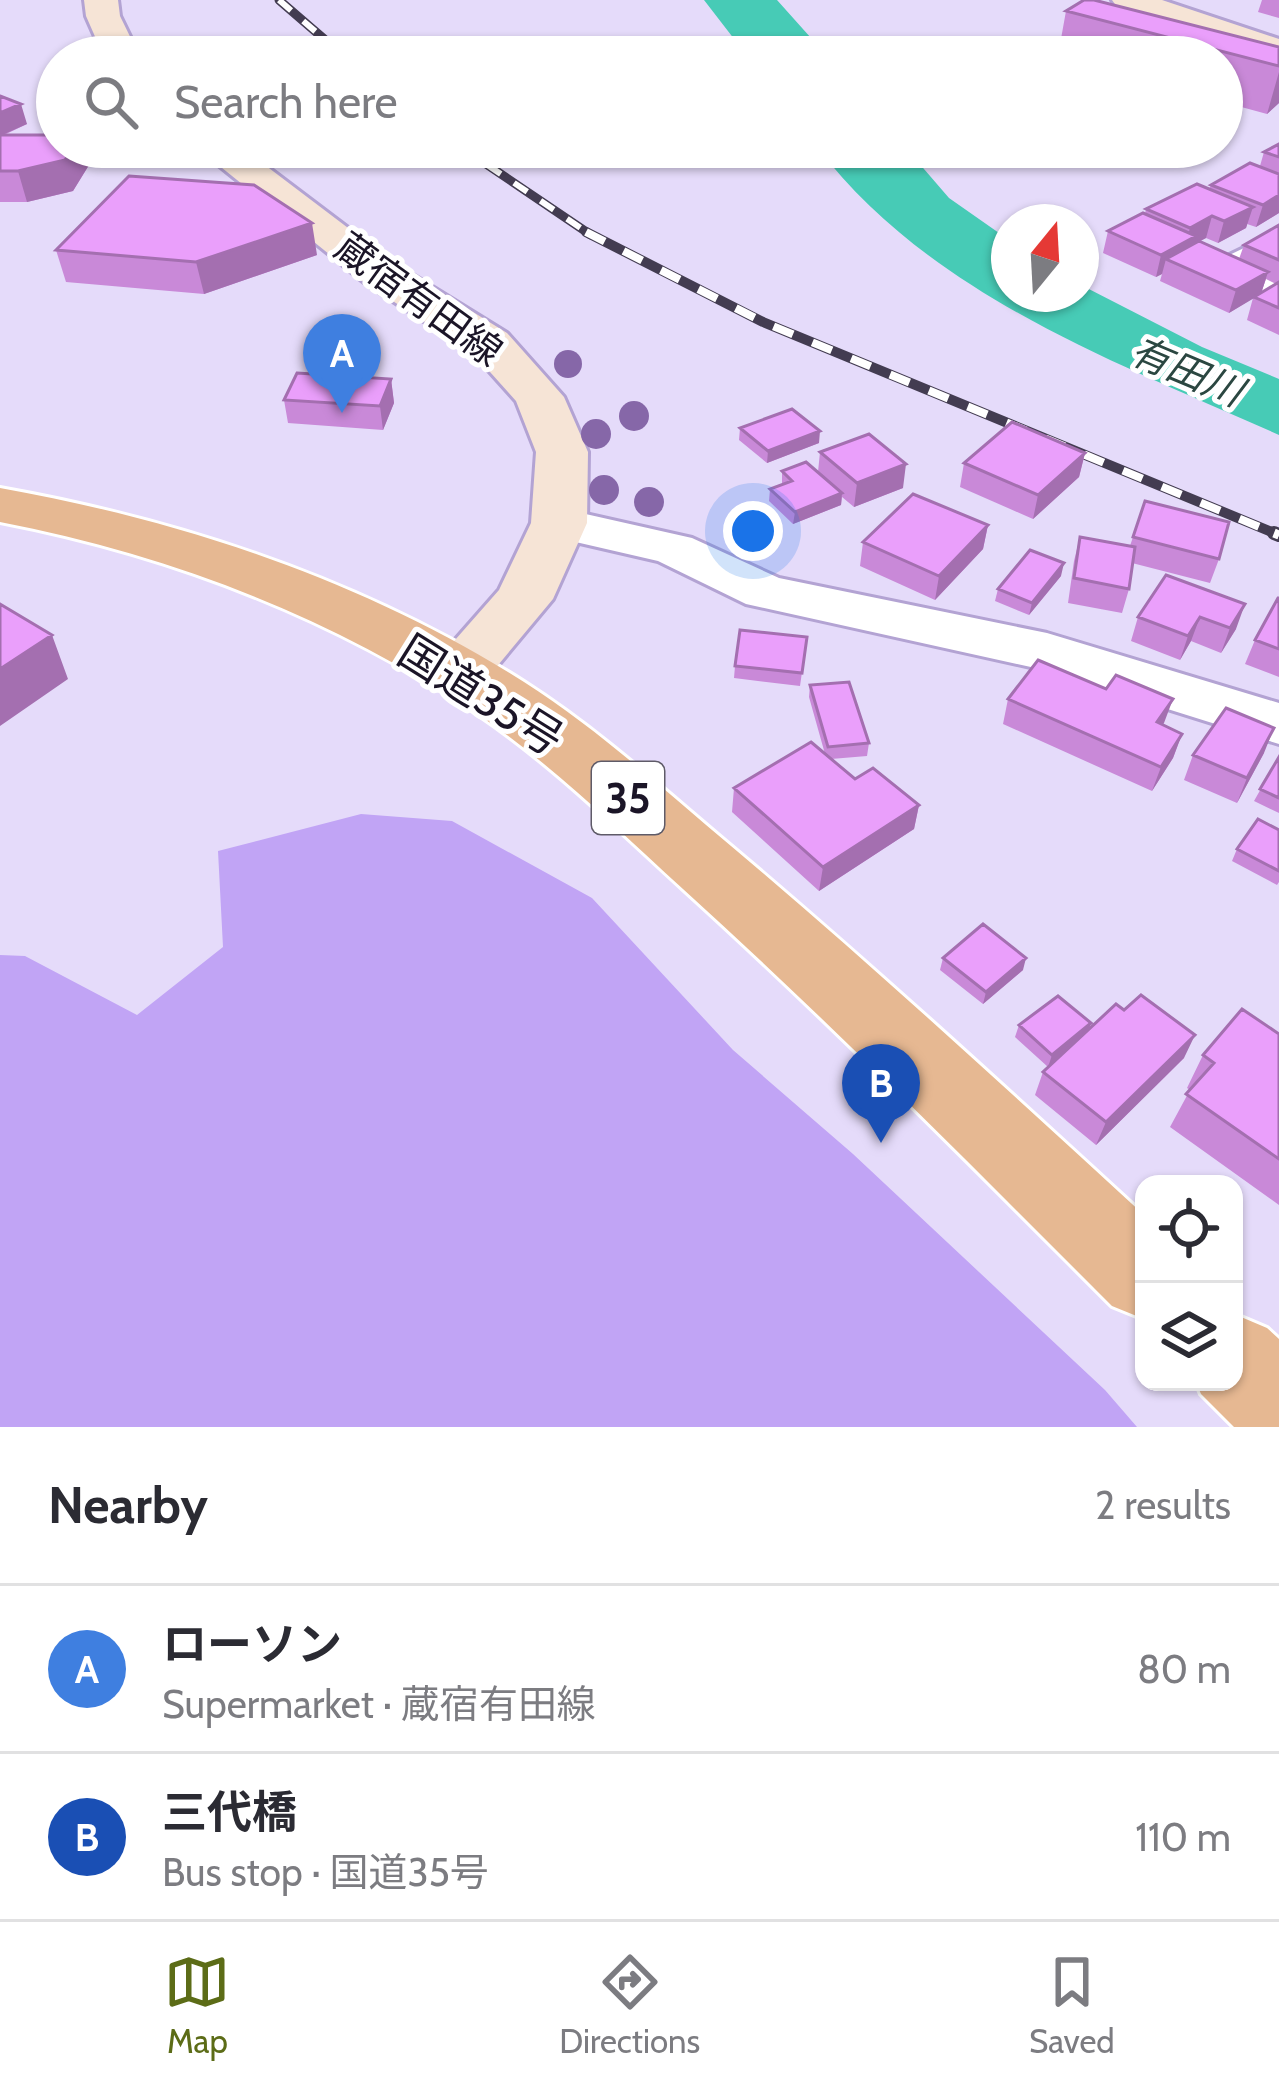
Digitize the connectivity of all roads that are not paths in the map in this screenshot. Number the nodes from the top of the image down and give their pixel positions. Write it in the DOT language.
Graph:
graph roads {
  1 [pos="101,0"];
  2 [pos="1129,0"];
  3 [pos="112,36"];
  4 [pos="1235,36"];
  5 [pos="1243,39"];
  6 [pos="1279,51"];
  7 [pos="243,168"];
  8 [pos="1279,240"];
  9 [pos="1279,290"];
  10 [pos="0,505"];
  11 [pos="559,523"];
  12 [pos="458,673"];
  13 [pos="1279,724"];
  14 [pos="1135,1266"];
  15 [pos="1243,1370"];
  16 [pos="1279,1404"];
  1 -- 3 [label="main road"];
  2 -- 4 [label="main road"];
  5 -- 6 [label="main road"];
  7 -- 11 [label="main road, 蔵宿有田線"];
  8 -- 9 [label="street"];
  10 -- 12 [label="highway, 国道35号 / 35"];
  11 -- 12 [label="main road, 蔵宿有田線"];
  11 -- 13 [label="street"];
  12 -- 14 [label="highway, 国道35号 / 35"];
  15 -- 16 [label="highway"];
}
